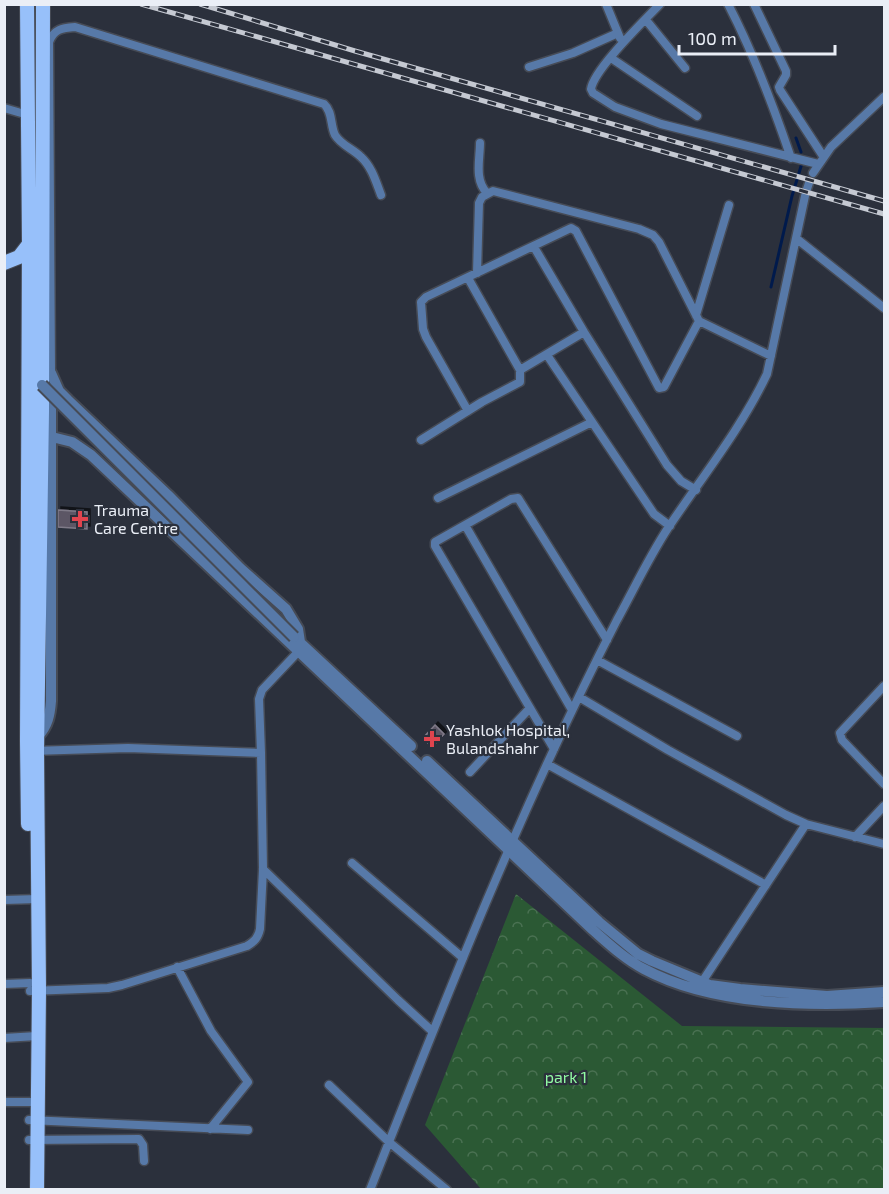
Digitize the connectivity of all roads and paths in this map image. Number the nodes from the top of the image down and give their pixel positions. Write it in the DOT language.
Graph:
graph roads {
  1 [pos="27,4"];
  2 [pos="43,4"];
  3 [pos="606,4"];
  4 [pos="660,4"];
  5 [pos="728,4"];
  6 [pos="754,4"];
  7 [pos="646,20"];
  8 [pos="618,33"];
  9 [pos="622,44"];
  10 [pos="611,58"];
  11 [pos="529,67"];
  12 [pos="685,68"];
  13 [pos="885,97"];
  14 [pos="4,108"];
  15 [pos="27,115"];
  16 [pos="697,116"];
  17 [pos="480,143"];
  18 [pos="824,156"];
  19 [pos="791,158"];
  20 [pos="818,164"];
  21 [pos="813,173"];
  22 [pos="807,189"];
  23 [pos="487,193"];
  24 [pos="381,195"];
  25 [pos="729,205"];
  26 [pos="797,239"];
  27 [pos="29,244"];
  28 [pos="534,247"];
  29 [pos="4,263"];
  30 [pos="477,273"];
  31 [pos="468,278"];
  32 [pos="885,308"];
  33 [pos="697,318"];
  34 [pos="584,332"];
  35 [pos="547,355"];
  36 [pos="771,356"];
  37 [pos="520,370"];
  38 [pos="51,373"];
  39 [pos="42,386"];
  40 [pos="468,411"];
  41 [pos="592,422"];
  42 [pos="52,436"];
  43 [pos="422,440"];
  44 [pos="696,490"];
  45 [pos="438,498"];
  46 [pos="465,525"];
  47 [pos="670,526"];
  48 [pos="607,640"];
  49 [pos="297,643"];
  50 [pos="597,660"];
  51 [pos="885,686"];
  52 [pos="579,697"];
  53 [pos="530,708"];
  54 [pos="572,710"];
  55 [pos="38,736"];
  56 [pos="737,736"];
  57 [pos="554,749"];
  58 [pos="32,751"];
  59 [pos="261,753"];
  60 [pos="547,764"];
  61 [pos="470,772"];
  62 [pos="885,784"];
  63 [pos="885,806"];
  64 [pos="806,824"];
  65 [pos="855,837"];
  66 [pos="510,844"];
  67 [pos="885,844"];
  68 [pos="352,863"];
  69 [pos="263,869"];
  70 [pos="766,885"];
  71 [pos="34,899"];
  72 [pos="4,900"];
  73 [pos="463,958"];
  74 [pos="177,967"];
  75 [pos="702,982"];
  76 [pos="4,984"];
  77 [pos="33,988"];
  78 [pos="885,992"];
  79 [pos="885,1002"];
  80 [pos="432,1031"];
  81 [pos="33,1036"];
  82 [pos="4,1038"];
  83 [pos="329,1085"];
  84 [pos="4,1102"];
  85 [pos="32,1102"];
  86 [pos="33,1121"];
  87 [pos="210,1129"];
  88 [pos="248,1130"];
  89 [pos="33,1140"];
  90 [pos="389,1142"];
  91 [pos="144,1161"];
  92 [pos="28,1190"];
  93 [pos="37,1190"];
  94 [pos="370,1190"];
  95 [pos="447,1190"];
  1 -- 15 [label="main road"];
  2 -- 39 [label="main road"];
  3 -- 8 [label="street"];
  4 -- 7 [label="street"];
  5 -- 19 [label="street"];
  6 -- 18 [label="street"];
  7 -- 9 [label="street"];
  7 -- 12 [label="street"];
  8 -- 9 [label="street"];
  8 -- 11 [label="street"];
  9 -- 10 [label="street"];
  10 -- 16 [label="street"];
  10 -- 19 [label="street"];
  13 -- 18 [label="street"];
  14 -- 15 [label="street"];
  15 -- 27 [label="main road"];
  17 -- 23 [label="street"];
  18 -- 20 [label="street"];
  19 -- 20 [label="street"];
  20 -- 21 [label="street"];
  22 -- 26 [label="street"];
  23 -- 30 [label="street"];
  23 -- 33 [label="street"];
  24 -- 38 [label="street"];
  25 -- 33 [label="street"];
  26 -- 32 [label="street"];
  26 -- 36 [label="street"];
  27 -- 29 [label="main road"];
  27 -- 58 [label="main road"];
  28 -- 30 [label="street"];
  28 -- 33 [label="street"];
  28 -- 34 [label="street"];
  30 -- 31 [label="street"];
  31 -- 37 [label="street"];
  31 -- 40 [label="street"];
  33 -- 36 [label="street"];
  34 -- 35 [label="street"];
  34 -- 44 [label="street"];
  35 -- 37 [label="street"];
  35 -- 41 [label="street"];
  36 -- 44 [label="street"];
  37 -- 40 [label="street"];
  38 -- 42 [label="street"];
  38 -- 49 [label="street"];
  39 -- 49 [label="street, bridge"];
  39 -- 55 [label="main road"];
  40 -- 43 [label="street"];
  41 -- 45 [label="street"];
  41 -- 47 [label="street"];
  42 -- 49 [label="street"];
  42 -- 55 [label="street"];
  44 -- 47 [label="street"];
  46 -- 48 [label="street"];
  46 -- 53 [label="street"];
  46 -- 54 [label="street"];
  47 -- 48 [label="street"];
  48 -- 50 [label="street"];
  49 -- 59 [label="street"];
  49 -- 66 [label="street"];
  50 -- 52 [label="street"];
  50 -- 56 [label="street"];
  51 -- 62 [label="street"];
  52 -- 54 [label="street"];
  52 -- 64 [label="street"];
  53 -- 57 [label="street"];
  53 -- 61 [label="street"];
  54 -- 57 [label="street"];
  55 -- 58 [label="main road"];
  57 -- 60 [label="street"];
  58 -- 59 [label="street"];
  58 -- 71 [label="main road"];
  59 -- 69 [label="street"];
  60 -- 66 [label="street"];
  60 -- 70 [label="street"];
  63 -- 65 [label="street"];
  64 -- 65 [label="street"];
  64 -- 70 [label="street"];
  65 -- 67 [label="street"];
  66 -- 73 [label="street"];
  66 -- 75 [label="street"];
  66 -- 79 [label="street"];
  68 -- 73 [label="street"];
  69 -- 74 [label="street"];
  69 -- 80 [label="street"];
  70 -- 75 [label="street"];
  71 -- 72 [label="street"];
  71 -- 77 [label="main road"];
  73 -- 80 [label="street"];
  74 -- 77 [label="street"];
  74 -- 87 [label="street"];
  75 -- 78 [label="street"];
  76 -- 77 [label="street"];
  77 -- 81 [label="main road"];
  80 -- 90 [label="street"];
  81 -- 82 [label="street"];
  81 -- 85 [label="main road"];
  83 -- 90 [label="street"];
  84 -- 85 [label="street"];
  85 -- 86 [label="main road"];
  86 -- 87 [label="street"];
  86 -- 89 [label="main road"];
  87 -- 88 [label="street"];
  89 -- 91 [label="street"];
  89 -- 92 [label="main road"];
  89 -- 93 [label="main road"];
  90 -- 94 [label="street"];
  90 -- 95 [label="street"];
}
